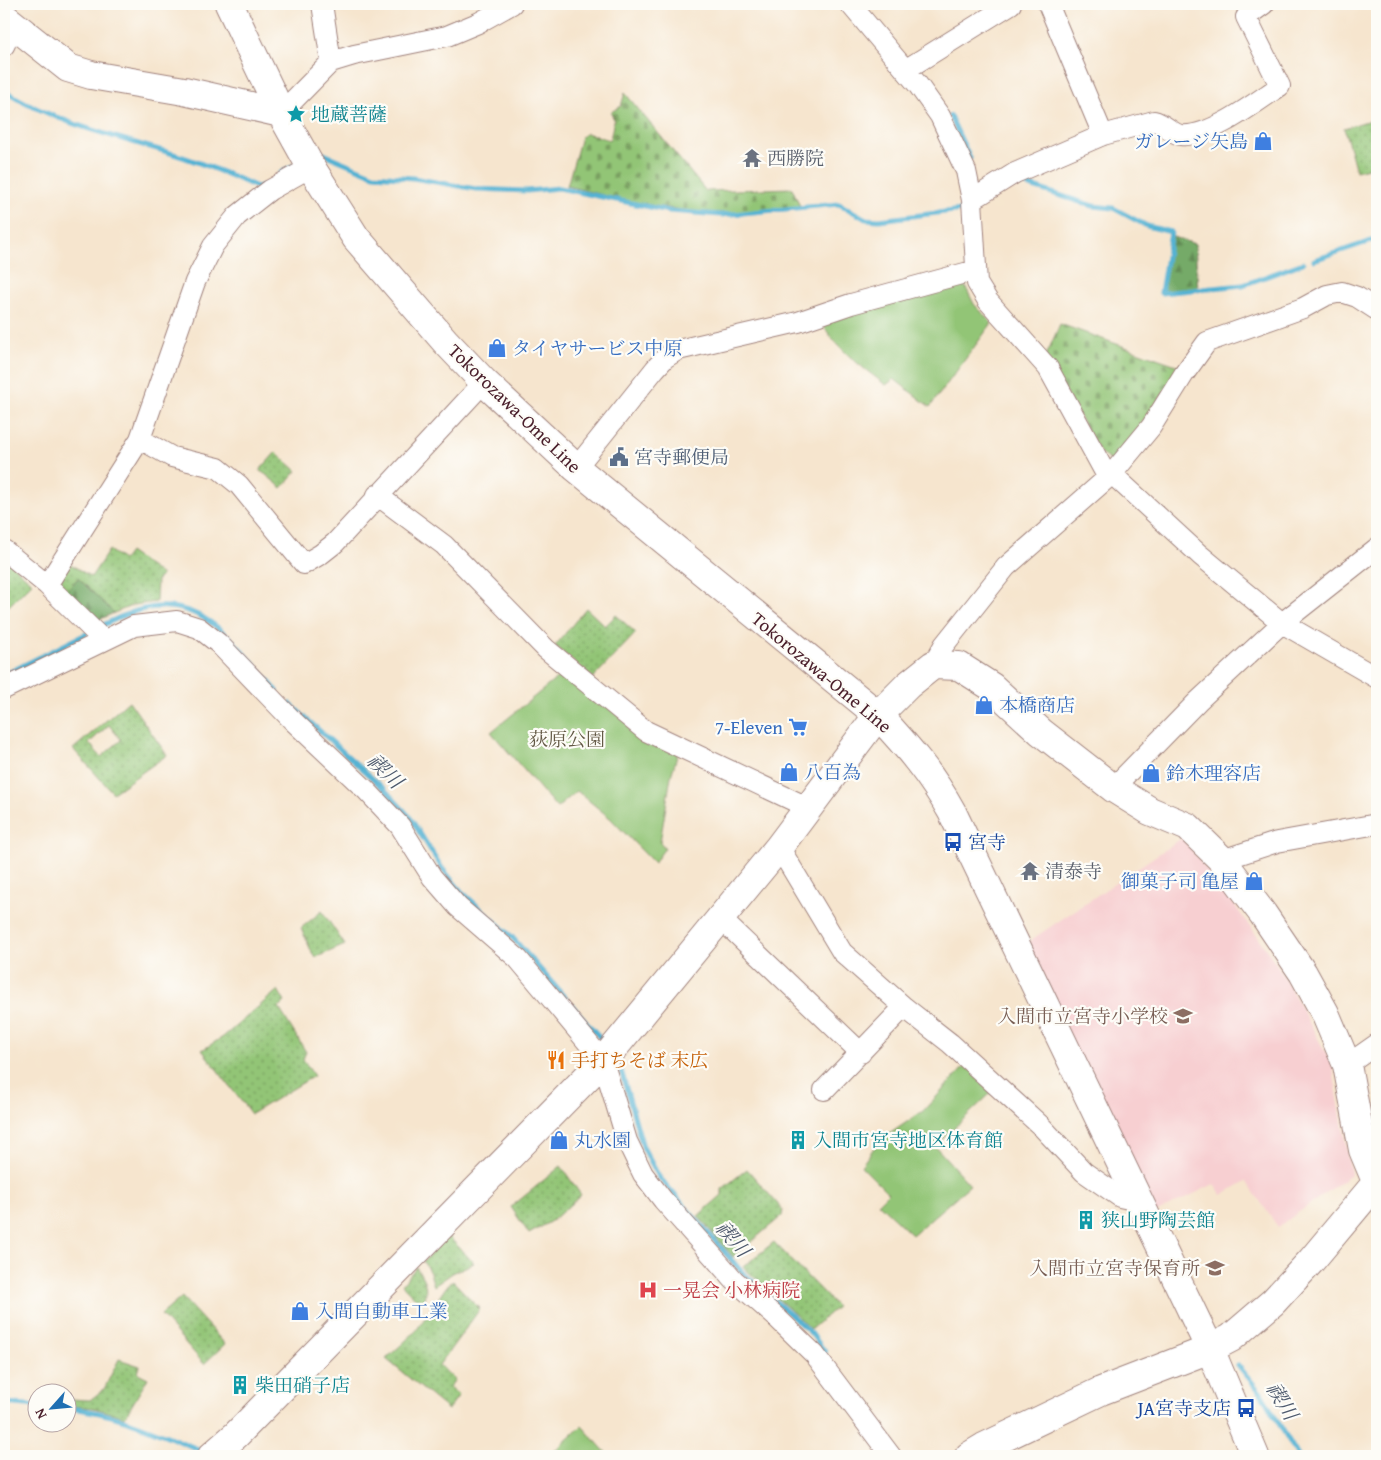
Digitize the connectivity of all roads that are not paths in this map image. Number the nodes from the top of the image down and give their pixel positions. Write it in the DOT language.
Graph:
graph roads {
  1 [pos="229,4"];
  2 [pos="322,4"];
  3 [pos="512,4"];
  4 [pos="850,4"];
  5 [pos="1011,4"];
  6 [pos="1048,4"];
  7 [pos="1264,4"];
  8 [pos="7,29"];
  9 [pos="332,62"];
  10 [pos="905,70"];
  11 [pos="281,113"];
  12 [pos="1103,136"];
  13 [pos="307,160"];
  14 [pos="972,200"];
  15 [pos="976,270"];
  16 [pos="1377,310"];
  17 [pos="484,382"];
  18 [pos="140,439"];
  19 [pos="576,468"];
  20 [pos="1110,476"];
  21 [pos="378,495"];
  22 [pos="1377,548"];
  23 [pos="4,550"];
  24 [pos="47,585"];
  25 [pos="1282,623"];
  26 [pos="103,640"];
  27 [pos="932,665"];
  28 [pos="1377,678"];
  29 [pos="4,689"];
  30 [pos="878,716"];
  31 [pos="1113,788"];
  32 [pos="808,808"];
  33 [pos="1377,824"];
  34 [pos="779,847"];
  35 [pos="1222,860"];
  36 [pos="720,919"];
  37 [pos="904,1007"];
  38 [pos="1377,1044"];
  39 [pos="861,1053"];
  40 [pos="603,1061"];
  41 [pos="1347,1065"];
  42 [pos="824,1090"];
  43 [pos="1377,1181"];
  44 [pos="1138,1201"];
  45 [pos="1210,1349"];
  46 [pos="212,1456"];
  47 [pos="891,1456"];
  48 [pos="969,1456"];
  49 [pos="1255,1456"];
  1 -- 11 [label="street, Tokorozawa-Ome Line"];
  2 -- 9 [label="street"];
  3 -- 9 [label="street"];
  4 -- 10 [label="street"];
  5 -- 10 [label="street"];
  6 -- 12 [label="street"];
  7 -- 12 [label="street"];
  8 -- 11 [label="street"];
  9 -- 11 [label="street"];
  10 -- 14 [label="street"];
  11 -- 13 [label="street, Tokorozawa-Ome Line"];
  12 -- 14 [label="street"];
  13 -- 17 [label="street, Tokorozawa-Ome Line"];
  13 -- 18 [label="street"];
  14 -- 15 [label="street"];
  15 -- 19 [label="street"];
  15 -- 20 [label="street"];
  16 -- 20 [label="street"];
  17 -- 19 [label="street, Tokorozawa-Ome Line"];
  17 -- 21 [label="street"];
  18 -- 21 [label="street"];
  18 -- 24 [label="street"];
  19 -- 30 [label="street, Tokorozawa-Ome Line"];
  20 -- 25 [label="street"];
  20 -- 27 [label="street"];
  21 -- 32 [label="street"];
  22 -- 25 [label="street"];
  23 -- 24 [label="street"];
  24 -- 26 [label="street"];
  25 -- 28 [label="street"];
  25 -- 31 [label="street"];
  26 -- 29 [label="street"];
  26 -- 40 [label="street"];
  27 -- 30 [label="street"];
  27 -- 31 [label="street"];
  30 -- 32 [label="street"];
  30 -- 44 [label="street, Tokorozawa-Ome Line"];
  31 -- 35 [label="street"];
  32 -- 34 [label="street"];
  33 -- 35 [label="street"];
  34 -- 36 [label="street"];
  34 -- 37 [label="street"];
  35 -- 41 [label="street"];
  36 -- 39 [label="street"];
  36 -- 40 [label="street"];
  37 -- 39 [label="street"];
  37 -- 44 [label="street"];
  38 -- 41 [label="street"];
  39 -- 42 [label="street"];
  40 -- 46 [label="street"];
  40 -- 47 [label="street"];
  41 -- 43 [label="street"];
  43 -- 45 [label="street"];
  44 -- 45 [label="street, Tokorozawa-Ome Line"];
  45 -- 48 [label="street"];
  45 -- 49 [label="street, Tokorozawa-Ome Line"];
}
